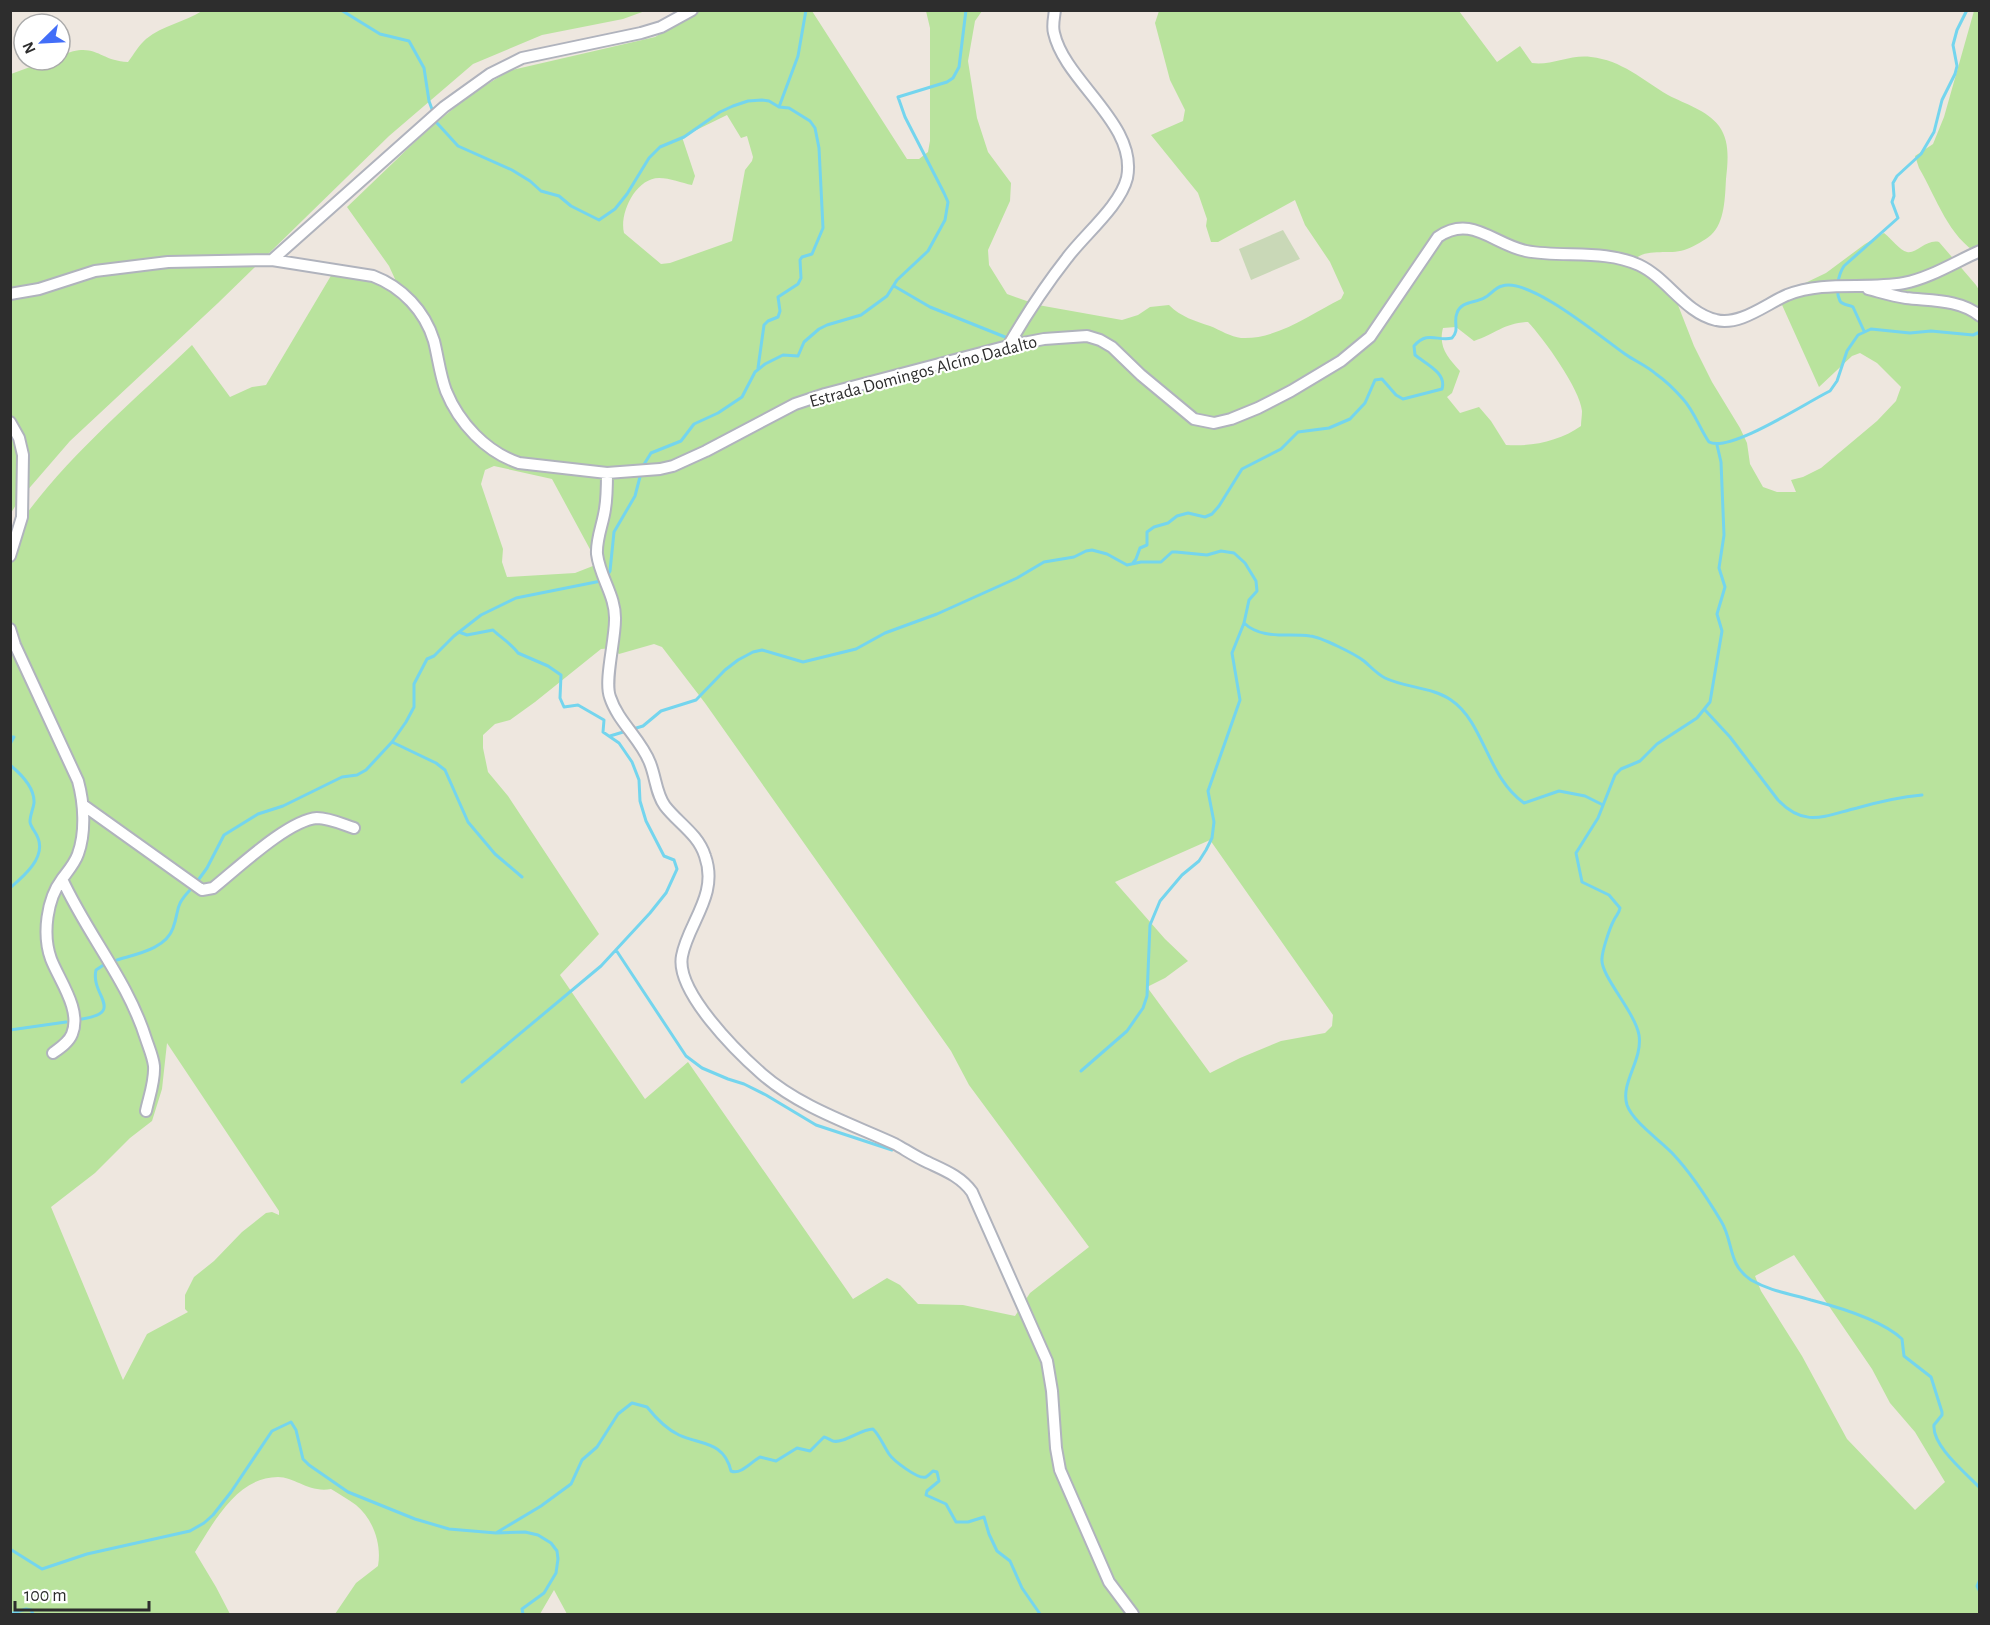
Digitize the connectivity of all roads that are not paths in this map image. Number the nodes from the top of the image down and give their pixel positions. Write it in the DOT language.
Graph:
graph roads {
  1 [pos="692,10"];
  2 [pos="1055,10"];
  3 [pos="1980,251"];
  4 [pos="272,260"];
  5 [pos="1859,286"];
  6 [pos="10,294"];
  7 [pos="1980,316"];
  8 [pos="1008,346"];
  9 [pos="10,422"];
  10 [pos="607,473"];
  11 [pos="10,556"];
  12 [pos="10,629"];
  13 [pos="83,805"];
  14 [pos="354,828"];
  15 [pos="62,879"];
  16 [pos="53,1053"];
  17 [pos="146,1111"];
  18 [pos="1132,1614"];
  1 -- 4 [label="street"];
  2 -- 8 [label="street"];
  3 -- 5 [label="street, Estrada Domingos Alcíno Dadalto"];
  4 -- 6 [label="street, Estrada Domingos Alcíno Dadalto"];
  4 -- 10 [label="street, Estrada Domingos Alcíno Dadalto"];
  5 -- 7 [label="street"];
  5 -- 8 [label="street, Estrada Domingos Alcíno Dadalto"];
  8 -- 10 [label="street, Estrada Domingos Alcíno Dadalto"];
  9 -- 11 [label="street"];
  10 -- 18 [label="street"];
  12 -- 13 [label="street"];
  13 -- 14 [label="street"];
  13 -- 15 [label="street"];
  15 -- 16 [label="street"];
  15 -- 17 [label="street"];
}
